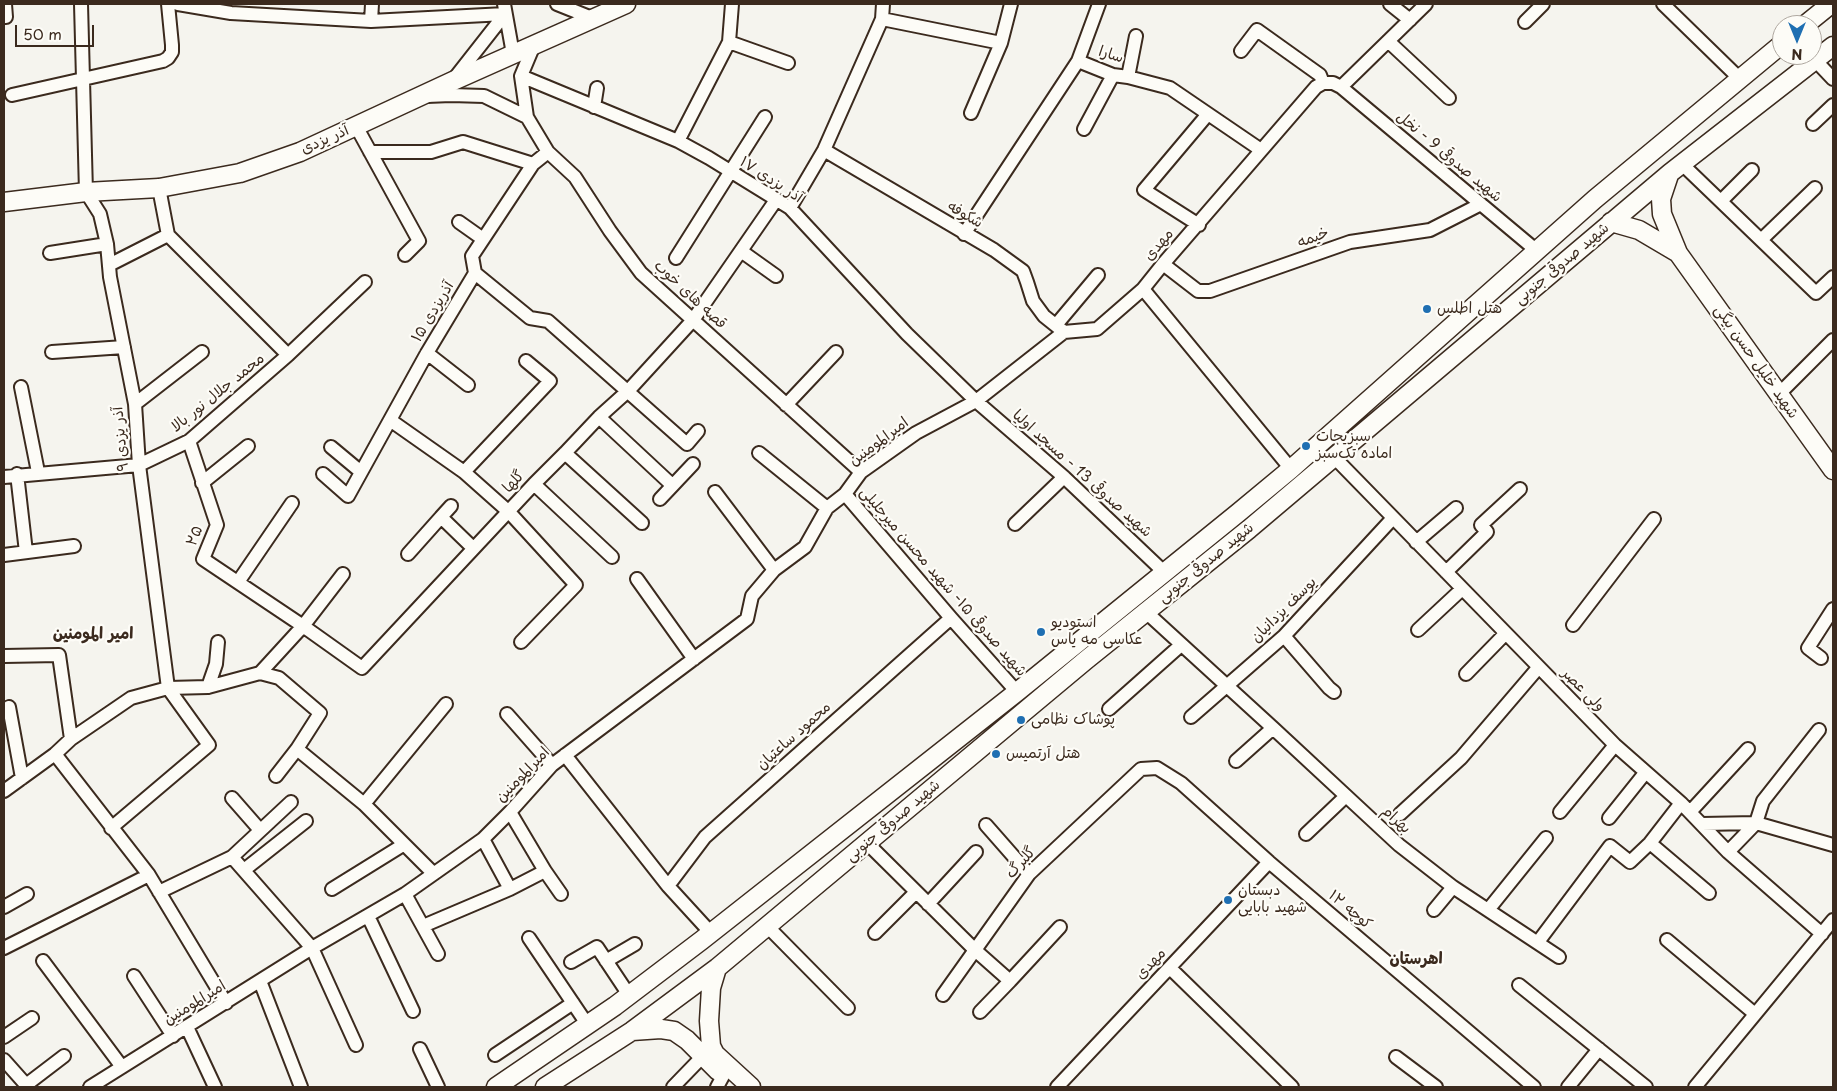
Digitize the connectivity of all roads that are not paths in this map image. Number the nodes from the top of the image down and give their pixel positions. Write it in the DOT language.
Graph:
graph roads {
  1 [pos="5,4"];
  2 [pos="81,4"];
  3 [pos="168,4"];
  4 [pos="178,4"];
  5 [pos="372,4"];
  6 [pos="557,4"];
  7 [pos="626,4"];
  8 [pos="732,4"];
  9 [pos="883,4"];
  10 [pos="1011,4"];
  11 [pos="1099,4"];
  12 [pos="1390,4"];
  13 [pos="1426,4"];
  14 [pos="1543,4"];
  15 [pos="1663,4"];
  16 [pos="1831,4"];
  17 [pos="234,8"];
  18 [pos="504,9"];
  19 [pos="591,11"];
  20 [pos="1817,15"];
  21 [pos="4,17"];
  22 [pos="882,19"];
  23 [pos="1410,20"];
  24 [pos="371,21"];
  25 [pos="1525,22"];
  26 [pos="1136,36"];
  27 [pos="1388,41"];
  28 [pos="729,42"];
  29 [pos="1001,43"];
  30 [pos="534,45"];
  31 [pos="1833,46"];
  32 [pos="1241,51"];
  33 [pos="1772,52"];
  34 [pos="513,54"];
  35 [pos="1822,55"];
  36 [pos="1078,61"];
  37 [pos="788,63"];
  38 [pos="1809,65"];
  39 [pos="1820,65"];
  40 [pos="1113,75"];
  41 [pos="521,76"];
  42 [pos="1128,77"];
  43 [pos="83,79"];
  44 [pos="1740,79"];
  45 [pos="1833,79"];
  46 [pos="453,81"];
  47 [pos="1323,83"];
  48 [pos="1341,87"];
  49 [pos="598,88"];
  50 [pos="12,95"];
  51 [pos="421,96"];
  52 [pos="1449,98"];
  53 [pos="1833,105"];
  54 [pos="594,107"];
  55 [pos="971,113"];
  56 [pos="1208,114"];
  57 [pos="527,117"];
  58 [pos="765,118"];
  59 [pos="1813,124"];
  60 [pos="356,126"];
  61 [pos="1084,129"];
  62 [pos="678,141"];
  63 [pos="824,150"];
  64 [pos="1261,150"];
  65 [pos="370,152"];
  66 [pos="548,152"];
  67 [pos="533,164"];
  68 [pos="1676,169"];
  69 [pos="1752,170"];
  70 [pos="731,173"];
  71 [pos="160,188"];
  72 [pos="1815,188"];
  73 [pos="86,192"];
  74 [pos="776,200"];
  75 [pos="1720,201"];
  76 [pos="4,202"];
  77 [pos="1480,204"];
  78 [pos="790,208"];
  79 [pos="459,222"];
  80 [pos="1611,222"];
  81 [pos="1199,225"];
  82 [pos="964,234"];
  83 [pos="168,235"];
  84 [pos="483,239"];
  85 [pos="1761,240"];
  86 [pos="107,244"];
  87 [pos="1537,250"];
  88 [pos="742,251"];
  89 [pos="50,253"];
  90 [pos="1678,253"];
  91 [pos="405,255"];
  92 [pos="676,258"];
  93 [pos="1163,264"];
  94 [pos="109,265"];
  95 [pos="475,273"];
  96 [pos="1098,275"];
  97 [pos="776,276"];
  98 [pos="1833,277"];
  99 [pos="364,282"];
  100 [pos="1143,290"];
  101 [pos="693,320"];
  102 [pos="1060,329"];
  103 [pos="1833,340"];
  104 [pos="124,347"];
  105 [pos="52,352"];
  106 [pos="202,352"];
  107 [pos="427,352"];
  108 [pos="836,352"];
  109 [pos="288,355"];
  110 [pos="526,361"];
  111 [pos="468,385"];
  112 [pos="21,387"];
  113 [pos="629,390"];
  114 [pos="1779,394"];
  115 [pos="976,401"];
  116 [pos="135,404"];
  117 [pos="786,405"];
  118 [pos="599,417"];
  119 [pos="390,420"];
  120 [pos="698,431"];
  121 [pos="189,441"];
  122 [pos="248,446"];
  123 [pos="331,446"];
  124 [pos="565,453"];
  125 [pos="759,453"];
  126 [pos="1334,457"];
  127 [pos="693,464"];
  128 [pos="139,465"];
  129 [pos="1291,469"];
  130 [pos="1833,470"];
  131 [pos="38,472"];
  132 [pos="361,472"];
  133 [pos="464,472"];
  134 [pos="861,472"];
  135 [pos="323,474"];
  136 [pos="10,476"];
  137 [pos="1064,477"];
  138 [pos="202,483"];
  139 [pos="534,484"];
  140 [pos="672,485"];
  141 [pos="1520,490"];
  142 [pos="715,492"];
  143 [pos="845,494"];
  144 [pos="660,499"];
  145 [pos="292,504"];
  146 [pos="451,506"];
  147 [pos="827,508"];
  148 [pos="1456,508"];
  149 [pos="509,512"];
  150 [pos="441,517"];
  151 [pos="1393,518"];
  152 [pos="1654,519"];
  153 [pos="642,522"];
  154 [pos="1015,524"];
  155 [pos="1416,542"];
  156 [pos="74,546"];
  157 [pos="474,548"];
  158 [pos="26,552"];
  159 [pos="408,554"];
  160 [pos="4,555"];
  161 [pos="612,557"];
  162 [pos="774,570"];
  163 [pos="1164,572"];
  164 [pos="1446,572"];
  165 [pos="343,574"];
  166 [pos="637,579"];
  167 [pos="238,582"];
  168 [pos="1462,589"];
  169 [pos="1833,609"];
  170 [pos="1146,612"];
  171 [pos="951,618"];
  172 [pos="1572,625"];
  173 [pos="303,626"];
  174 [pos="1418,630"];
  175 [pos="1505,634"];
  176 [pos="1284,636"];
  177 [pos="218,642"];
  178 [pos="521,642"];
  179 [pos="1074,644"];
  180 [pos="1181,645"];
  181 [pos="4,656"];
  182 [pos="1821,658"];
  183 [pos="694,659"];
  184 [pos="1086,660"];
  185 [pos="362,668"];
  186 [pos="1538,668"];
  187 [pos="260,673"];
  188 [pos="1466,674"];
  189 [pos="1227,686"];
  190 [pos="208,687"];
  191 [pos="168,688"];
  192 [pos="1017,692"];
  193 [pos="1334,692"];
  194 [pos="446,704"];
  195 [pos="9,708"];
  196 [pos="1110,709"];
  197 [pos="507,714"];
  198 [pos="1191,717"];
  199 [pos="1273,728"];
  200 [pos="1819,730"];
  201 [pos="71,739"];
  202 [pos="1615,745"];
  203 [pos="297,749"];
  204 [pos="1748,749"];
  205 [pos="55,754"];
  206 [pos="565,755"];
  207 [pos="1236,761"];
  208 [pos="552,765"];
  209 [pos="1141,769"];
  210 [pos="1645,773"];
  211 [pos="276,776"];
  212 [pos="22,778"];
  213 [pos="4,791"];
  214 [pos="1346,796"];
  215 [pos="232,798"];
  216 [pos="291,802"];
  217 [pos="364,804"];
  218 [pos="1685,808"];
  219 [pos="510,812"];
  220 [pos="1560,812"];
  221 [pos="1400,814"];
  222 [pos="1609,818"];
  223 [pos="306,821"];
  224 [pos="1756,823"];
  225 [pos="1702,824"];
  226 [pos="986,825"];
  227 [pos="111,828"];
  228 [pos="260,830"];
  229 [pos="1306,834"];
  230 [pos="1546,838"];
  231 [pos="483,839"];
  232 [pos="867,843"];
  233 [pos="1650,843"];
  234 [pos="1832,843"];
  235 [pos="403,845"];
  236 [pos="976,852"];
  237 [pos="1728,852"];
  238 [pos="232,857"];
  239 [pos="1269,862"];
  240 [pos="244,870"];
  241 [pos="545,872"];
  242 [pos="433,873"];
  243 [pos="1029,874"];
  244 [pos="149,875"];
  245 [pos="668,886"];
  246 [pos="1453,886"];
  247 [pos="510,889"];
  248 [pos="332,890"];
  249 [pos="159,892"];
  250 [pos="916,892"];
  251 [pos="1709,893"];
  252 [pos="27,894"];
  253 [pos="405,894"];
  254 [pos="561,894"];
  255 [pos="928,904"];
  256 [pos="4,907"];
  257 [pos="1434,910"];
  258 [pos="1488,910"];
  259 [pos="368,916"];
  260 [pos="1833,920"];
  261 [pos="423,926"];
  262 [pos="767,926"];
  263 [pos="1060,927"];
  264 [pos="711,933"];
  265 [pos="875,933"];
  266 [pos="1822,934"];
  267 [pos="529,938"];
  268 [pos="1667,940"];
  269 [pos="1538,942"];
  270 [pos="635,944"];
  271 [pos="4,948"];
  272 [pos="312,948"];
  273 [pos="975,950"];
  274 [pos="438,954"];
  275 [pos="1559,957"];
  276 [pos="606,961"];
  277 [pos="43,962"];
  278 [pos="570,962"];
  279 [pos="717,968"];
  280 [pos="1170,968"];
  281 [pos="134,976"];
  282 [pos="260,981"];
  283 [pos="1010,981"];
  284 [pos="1519,984"];
  285 [pos="629,995"];
  286 [pos="943,995"];
  287 [pos="226,1003"];
  288 [pos="573,1003"];
  289 [pos="848,1008"];
  290 [pos="413,1011"];
  291 [pos="980,1012"];
  292 [pos="1755,1014"];
  293 [pos="32,1018"];
  294 [pos="587,1024"];
  295 [pos="187,1027"];
  296 [pos="632,1031"];
  297 [pos="173,1036"];
  298 [pos="4,1037"];
  299 [pos="356,1045"];
  300 [pos="420,1049"];
  301 [pos="1599,1049"];
  302 [pos="495,1055"];
  303 [pos="64,1056"];
  304 [pos="704,1056"];
  305 [pos="1396,1057"];
  306 [pos="4,1060"];
  307 [pos="122,1067"];
  308 [pos="725,1084"];
  309 [pos="27,1086"];
  310 [pos="95,1086"];
  311 [pos="215,1087"];
  312 [pos="301,1087"];
  313 [pos="438,1087"];
  314 [pos="496,1087"];
  315 [pos="545,1087"];
  316 [pos="672,1087"];
  317 [pos="751,1087"];
  318 [pos="1057,1087"];
  319 [pos="1292,1087"];
  320 [pos="1436,1087"];
  321 [pos="1534,1087"];
  322 [pos="1568,1087"];
  323 [pos="1646,1087"];
  324 [pos="1695,1087"];
  1 -- 21 [label="street"];
  2 -- 43 [label="street"];
  3 -- 43 [label="street"];
  4 -- 17 [label="street"];
  5 -- 24 [label="street"];
  6 -- 19 [label="street"];
  7 -- 19 [label="main road, آذر یزدی"];
  8 -- 28 [label="street"];
  9 -- 22 [label="street"];
  10 -- 29 [label="street"];
  11 -- 36 [label="street"];
  12 -- 23 [label="street"];
  13 -- 23 [label="street"];
  14 -- 25 [label="street"];
  15 -- 44 [label="street"];
  16 -- 20 [label="main road"];
  17 -- 24 [label="street"];
  18 -- 24 [label="street"];
  18 -- 34 [label="street"];
  18 -- 46 [label="street"];
  19 -- 30 [label="main road, آذر یزدی"];
  22 -- 29 [label="street"];
  22 -- 63 [label="street"];
  23 -- 27 [label="street"];
  26 -- 42 [label="street"];
  27 -- 48 [label="street"];
  27 -- 52 [label="street"];
  28 -- 37 [label="street"];
  28 -- 62 [label="street"];
  29 -- 55 [label="street"];
  30 -- 34 [label="main road, آذر یزدی"];
  30 -- 41 [label="street"];
  31 -- 35 [label="main road, شهید صدوقی جنوبی"];
  32 -- 47 [label="street"];
  33 -- 44 [label="main road, شهید صدوقی جنوبی"];
  34 -- 46 [label="main road, آذر یزدی"];
  36 -- 40 [label="street, سارا"];
  36 -- 82 [label="street, سارا"];
  38 -- 68 [label="main road, شهید صدوقی جنوبی"];
  39 -- 45 [label="street"];
  40 -- 42 [label="street, سارا"];
  40 -- 61 [label="street"];
  41 -- 54 [label="street, آذر یزدی ۱۷"];
  41 -- 57 [label="street, قصه های خوب"];
  42 -- 56 [label="street, سارا"];
  43 -- 50 [label="street"];
  43 -- 73 [label="street"];
  44 -- 87 [label="main road, شهید صدوقی جنوبی"];
  46 -- 51 [label="main road, آذر یزدی"];
  47 -- 48 [label="street"];
  47 -- 64 [label="street, مهدی"];
  48 -- 77 [label="street, شهید صدوقی 9 - نخل"];
  49 -- 54 [label="street"];
  51 -- 57 [label="street"];
  51 -- 60 [label="main road, آذر یزدی"];
  53 -- 59 [label="street"];
  54 -- 62 [label="street, آذر یزدی ۱۷"];
  56 -- 64 [label="street, سارا"];
  56 -- 81 [label="street"];
  57 -- 66 [label="street, قصه های خوب"];
  58 -- 70 [label="street"];
  60 -- 65 [label="street"];
  60 -- 71 [label="main road, آذر یزدی"];
  62 -- 70 [label="street, آذر یزدی ۱۷"];
  63 -- 78 [label="street"];
  63 -- 82 [label="street, شکوفه"];
  64 -- 81 [label="street, مهدی"];
  65 -- 67 [label="street"];
  65 -- 91 [label="street"];
  66 -- 67 [label="street, ۱۵ آذریزدی"];
  66 -- 101 [label="street, قصه های خوب"];
  67 -- 84 [label="street, ۱۵ آذریزدی"];
  68 -- 75 [label="street"];
  68 -- 80 [label="main road, شهید صدوقی جنوبی"];
  68 -- 90 [label="main road"];
  69 -- 75 [label="street"];
  70 -- 74 [label="street, آذر یزدی ۱۷"];
  70 -- 92 [label="street"];
  71 -- 73 [label="main road, آذر یزدی"];
  71 -- 83 [label="street"];
  72 -- 85 [label="street"];
  73 -- 76 [label="main road, آذر یزدی"];
  73 -- 86 [label="street, آذر یزدی ۹"];
  74 -- 78 [label="street, آذر یزدی ۱۷"];
  74 -- 88 [label="street, گلها"];
  75 -- 85 [label="street"];
  77 -- 87 [label="street, شهید صدوقی 9 - نخل"];
  77 -- 93 [label="street, خیمه"];
  78 -- 115 [label="street, آذر یزدی ۱۷"];
  79 -- 84 [label="street"];
  80 -- 90 [label="main road"];
  80 -- 126 [label="main road, شهید صدوقی جنوبی"];
  81 -- 93 [label="street, مهدی"];
  82 -- 102 [label="street, شکوفه"];
  83 -- 94 [label="street"];
  83 -- 109 [label="street"];
  84 -- 95 [label="street, ۱۵ آذریزدی"];
  85 -- 98 [label="street"];
  86 -- 89 [label="street"];
  86 -- 94 [label="street, آذر یزدی ۹"];
  87 -- 129 [label="main road, شهید صدوقی جنوبی"];
  88 -- 97 [label="street"];
  88 -- 101 [label="street, گلها"];
  90 -- 114 [label="main road, شهید خلیل حسن بیگی"];
  93 -- 100 [label="street, مهدی"];
  94 -- 104 [label="street, آذر یزدی ۹"];
  95 -- 107 [label="street, ۱۵ آذریزدی"];
  95 -- 113 [label="street"];
  96 -- 102 [label="street"];
  99 -- 109 [label="street, محمد جلال نور بالا"];
  100 -- 102 [label="street, مهدی"];
  100 -- 129 [label="street"];
  101 -- 113 [label="street, گلها"];
  101 -- 117 [label="street, قصه های خوب"];
  102 -- 115 [label="street"];
  103 -- 114 [label="street"];
  104 -- 105 [label="street"];
  104 -- 116 [label="street, آذر یزدی ۹"];
  106 -- 116 [label="street"];
  107 -- 111 [label="street"];
  107 -- 119 [label="street, ۱۵ آذریزدی"];
  108 -- 117 [label="street"];
  109 -- 121 [label="street, محمد جلال نور بالا"];
  110 -- 133 [label="street"];
  112 -- 131 [label="street"];
  113 -- 118 [label="street, گلها"];
  113 -- 120 [label="street"];
  114 -- 130 [label="main road, شهید خلیل حسن بیگی"];
  115 -- 134 [label="street, امیرالمومنین"];
  115 -- 137 [label="street, شهید صدوقی 13 - مسجد اولیا"];
  116 -- 128 [label="street, آذر یزدی ۹"];
  117 -- 134 [label="street, قصه های خوب"];
  118 -- 124 [label="street, گلها"];
  118 -- 140 [label="street"];
  119 -- 132 [label="street, ۱۵ آذریزدی"];
  119 -- 133 [label="street"];
  121 -- 128 [label="street, محمد جلال نور بالا"];
  121 -- 138 [label="street, ۲۵"];
  122 -- 138 [label="street"];
  123 -- 132 [label="street"];
  124 -- 139 [label="street, گلها"];
  124 -- 153 [label="street"];
  125 -- 147 [label="street"];
  126 -- 151 [label="street, ولی عصر"];
  126 -- 170 [label="main road, شهید صدوقی جنوبی"];
  127 -- 140 [label="street"];
  128 -- 131 [label="street, محمد جلال نور بالا"];
  128 -- 191 [label="street, آذر یزدی ۹"];
  129 -- 163 [label="main road, شهید صدوقی جنوبی"];
  131 -- 136 [label="street, محمد جلال نور بالا"];
  132 -- 135 [label="street, ۱۵ آذریزدی"];
  133 -- 149 [label="street"];
  134 -- 143 [label="street, امیرالمومنین"];
  136 -- 158 [label="street"];
  137 -- 154 [label="street"];
  137 -- 163 [label="street, شهید صدوقی 13 - مسجد اولیا"];
  138 -- 167 [label="street, ۲۵"];
  139 -- 149 [label="street, گلها"];
  139 -- 161 [label="street"];
  140 -- 144 [label="street"];
  141 -- 164 [label="street"];
  142 -- 162 [label="street"];
  143 -- 147 [label="street, امیرالمومنین"];
  143 -- 171 [label="street, شهید صدوقی ۱۵- شهید محسن میرجلیلی"];
  145 -- 167 [label="street"];
  146 -- 150 [label="street"];
  147 -- 162 [label="street, امیرالمومنین"];
  148 -- 155 [label="street"];
  149 -- 157 [label="street, گلها"];
  149 -- 178 [label="street"];
  150 -- 157 [label="street"];
  150 -- 159 [label="street"];
  151 -- 155 [label="street, ولی عصر"];
  151 -- 176 [label="street, یوسف یزدانیان"];
  152 -- 172 [label="street"];
  155 -- 164 [label="street, ولی عصر"];
  156 -- 158 [label="street"];
  157 -- 185 [label="street, گلها"];
  158 -- 160 [label="street"];
  162 -- 183 [label="street, امیرالمومنین"];
  163 -- 179 [label="main road, شهید صدوقی جنوبی"];
  164 -- 168 [label="street, ولی عصر"];
  165 -- 173 [label="street"];
  166 -- 183 [label="street"];
  167 -- 173 [label="street, ۲۵"];
  168 -- 174 [label="street"];
  168 -- 175 [label="street, ولی عصر"];
  169 -- 182 [label="street"];
  170 -- 180 [label="street, بهرام"];
  170 -- 184 [label="main road, شهید صدوقی جنوبی"];
  171 -- 192 [label="street, شهید صدوقی ۱۵- شهید محسن میرجلیلی"];
  171 -- 245 [label="street, محمود ساعتیان"];
  173 -- 185 [label="street, ۲۵"];
  173 -- 187 [label="street"];
  175 -- 186 [label="street, ولی عصر"];
  175 -- 188 [label="street"];
  176 -- 189 [label="street, یوسف یزدانیان"];
  176 -- 193 [label="street"];
  177 -- 190 [label="street"];
  179 -- 184 [label="main road"];
  179 -- 192 [label="main road, شهید صدوقی جنوبی"];
  180 -- 189 [label="street, بهرام"];
  180 -- 196 [label="street"];
  181 -- 201 [label="street"];
  183 -- 206 [label="street, امیرالمومنین"];
  184 -- 232 [label="main road, شهید صدوقی جنوبی"];
  186 -- 202 [label="street, ولی عصر"];
  186 -- 221 [label="street"];
  187 -- 190 [label="street"];
  187 -- 203 [label="street"];
  189 -- 198 [label="street, یوسف یزدانیان"];
  189 -- 199 [label="street, بهرام"];
  190 -- 191 [label="street"];
  191 -- 201 [label="street"];
  191 -- 227 [label="street"];
  192 -- 264 [label="main road, شهید صدوقی جنوبی"];
  194 -- 217 [label="street"];
  195 -- 212 [label="street"];
  197 -- 208 [label="street"];
  199 -- 207 [label="street"];
  199 -- 214 [label="street, بهرام"];
  200 -- 224 [label="street"];
  201 -- 205 [label="street"];
  202 -- 210 [label="street, ولی عصر"];
  202 -- 220 [label="street"];
  203 -- 211 [label="street"];
  203 -- 217 [label="street"];
  204 -- 218 [label="street"];
  205 -- 212 [label="street"];
  205 -- 227 [label="street"];
  206 -- 208 [label="street, امیرالمومنین"];
  206 -- 245 [label="street"];
  208 -- 219 [label="street, امیرالمومنین"];
  209 -- 239 [label="street, کوچه ۱۲"];
  209 -- 243 [label="street, گلبرگ"];
  210 -- 218 [label="street, ولی عصر"];
  210 -- 222 [label="street"];
  212 -- 213 [label="street"];
  214 -- 229 [label="street"];
  214 -- 246 [label="street, بهرام"];
  215 -- 228 [label="street"];
  216 -- 228 [label="street"];
  217 -- 235 [label="street"];
  218 -- 225 [label="street, ولی عصر"];
  218 -- 233 [label="street"];
  219 -- 231 [label="street, امیرالمومنین"];
  219 -- 241 [label="street"];
  223 -- 240 [label="street"];
  224 -- 225 [label="street"];
  224 -- 234 [label="street"];
  224 -- 237 [label="street"];
  225 -- 237 [label="street, ولی عصر"];
  226 -- 243 [label="street"];
  227 -- 244 [label="street"];
  228 -- 238 [label="street"];
  230 -- 258 [label="street"];
  231 -- 242 [label="street, امیرالمومنین"];
  231 -- 247 [label="street"];
  232 -- 250 [label="street"];
  232 -- 262 [label="main road, شهید صدوقی جنوبی"];
  233 -- 251 [label="street"];
  233 -- 269 [label="street"];
  235 -- 242 [label="street"];
  235 -- 248 [label="street"];
  236 -- 255 [label="street"];
  237 -- 266 [label="street, ولی عصر"];
  238 -- 240 [label="street"];
  238 -- 249 [label="street"];
  239 -- 280 [label="street, مهدی"];
  239 -- 321 [label="street, کوچه ۱۲"];
  240 -- 272 [label="street"];
  241 -- 247 [label="street"];
  241 -- 254 [label="street"];
  242 -- 253 [label="street, امیرالمومنین"];
  243 -- 273 [label="street, گلبرگ"];
  244 -- 249 [label="street"];
  244 -- 271 [label="street"];
  245 -- 264 [label="street"];
  246 -- 257 [label="street"];
  246 -- 258 [label="street, بهرام"];
  247 -- 261 [label="street"];
  249 -- 287 [label="street"];
  250 -- 255 [label="street"];
  250 -- 265 [label="street"];
  252 -- 256 [label="street"];
  253 -- 259 [label="street, امیرالمومنین"];
  253 -- 261 [label="street"];
  255 -- 273 [label="street"];
  258 -- 269 [label="street, بهرام"];
  259 -- 272 [label="street, امیرالمومنین"];
  259 -- 290 [label="street"];
  260 -- 266 [label="street"];
  261 -- 274 [label="street"];
  262 -- 279 [label="main road, شهید صدوقی جنوبی"];
  262 -- 289 [label="street"];
  263 -- 283 [label="street"];
  264 -- 285 [label="main road, شهید صدوقی جنوبی"];
  266 -- 292 [label="street"];
  267 -- 288 [label="street"];
  268 -- 292 [label="street"];
  269 -- 275 [label="street, بهرام"];
  270 -- 276 [label="street"];
  272 -- 282 [label="street, امیرالمومنین"];
  272 -- 299 [label="street"];
  273 -- 283 [label="street"];
  273 -- 286 [label="street, گلبرگ"];
  276 -- 278 [label="street"];
  276 -- 285 [label="street"];
  277 -- 307 [label="street"];
  279 -- 296 [label="main road, شهید صدوقی جنوبی"];
  279 -- 317 [label="main road"];
  280 -- 318 [label="street, مهدی"];
  280 -- 319 [label="street"];
  281 -- 297 [label="street"];
  282 -- 287 [label="street, امیرالمومنین"];
  282 -- 312 [label="street"];
  283 -- 291 [label="street"];
  284 -- 301 [label="street"];
  285 -- 294 [label="main road, شهید صدوقی جنوبی"];
  287 -- 295 [label="street, امیرالمومنین"];
  288 -- 294 [label="street"];
  288 -- 302 [label="street"];
  292 -- 324 [label="street"];
  293 -- 298 [label="street"];
  294 -- 314 [label="main road, شهید صدوقی جنوبی"];
  295 -- 297 [label="street, امیرالمومنین"];
  295 -- 311 [label="street"];
  296 -- 304 [label="main road"];
  296 -- 315 [label="main road, شهید صدوقی جنوبی"];
  297 -- 307 [label="street, امیرالمومنین"];
  300 -- 313 [label="street"];
  301 -- 322 [label="street"];
  301 -- 323 [label="street"];
  303 -- 309 [label="street"];
  304 -- 308 [label="main road"];
  304 -- 316 [label="street"];
  305 -- 320 [label="street"];
  306 -- 309 [label="street"];
  307 -- 310 [label="street, امیرالمومنین"];
}
